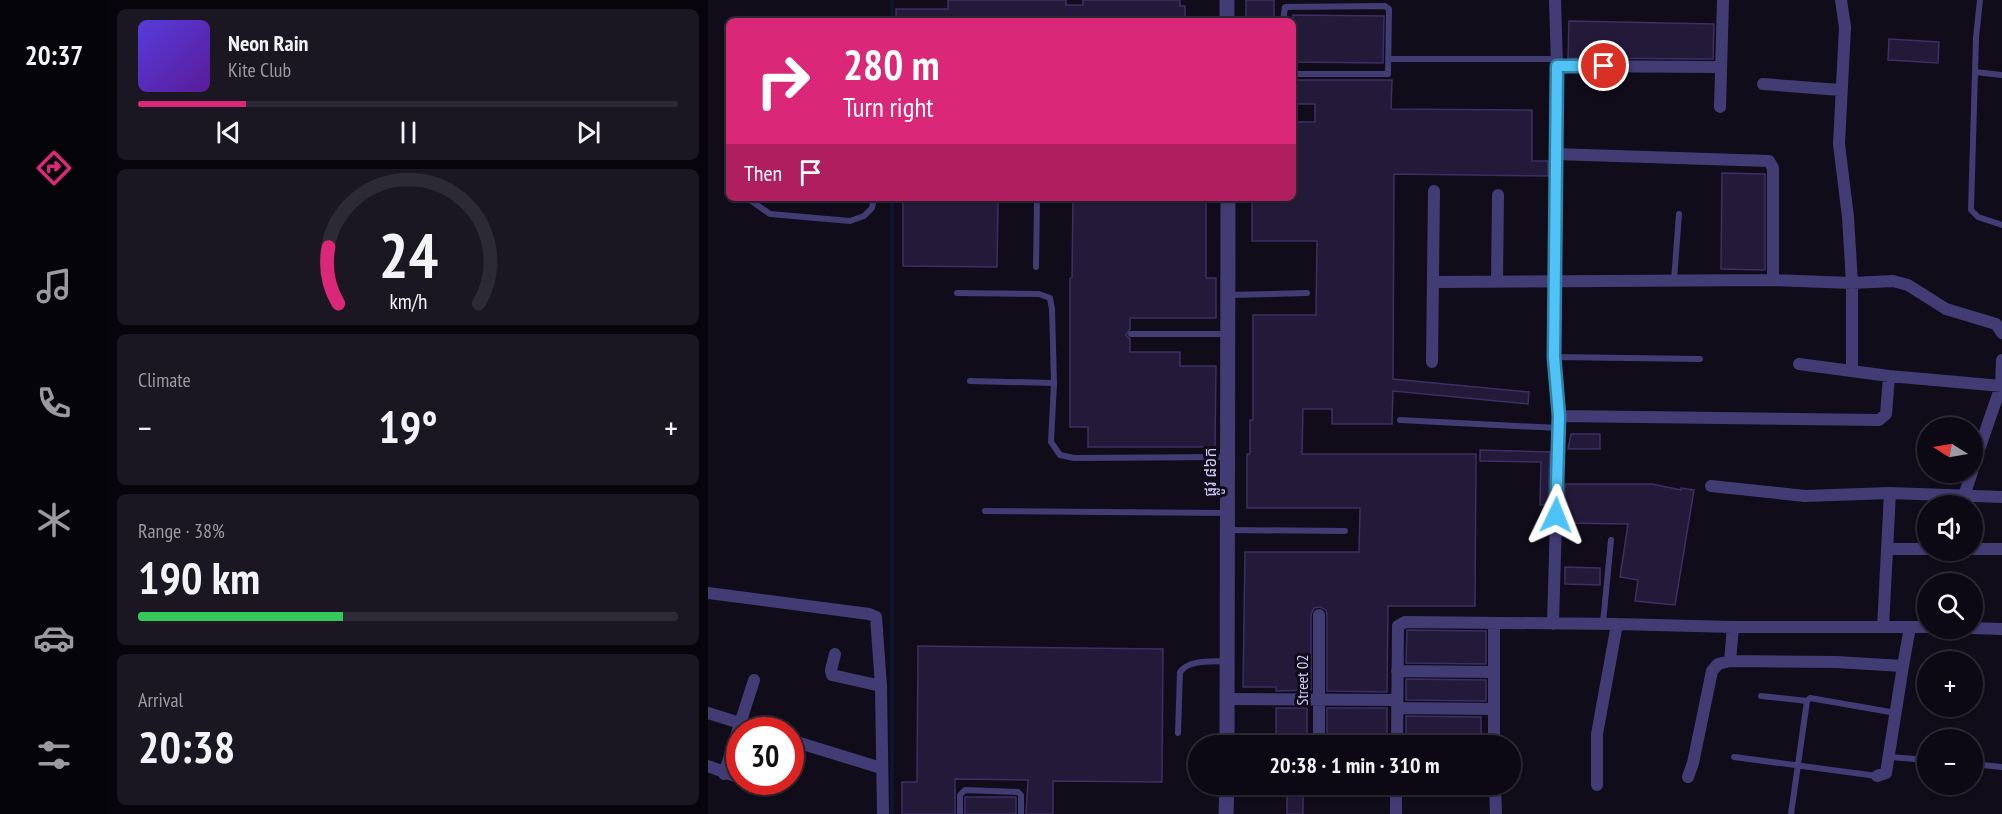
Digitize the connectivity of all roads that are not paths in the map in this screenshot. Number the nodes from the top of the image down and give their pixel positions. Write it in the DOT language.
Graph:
graph roads {
  1 [pos="1227,0"];
  2 [pos="1555,0"];
  3 [pos="1723,0"];
  4 [pos="1840,0"];
  5 [pos="1980,0"];
  6 [pos="1227,18"];
  7 [pos="1283,18"];
  8 [pos="1389,59"];
  9 [pos="1557,62"];
  10 [pos="1720,67"];
  11 [pos="1975,72"];
  12 [pos="1296,74"];
  13 [pos="2002,75"];
  14 [pos="1763,84"];
  15 [pos="1840,90"];
  16 [pos="1720,107"];
  17 [pos="1555,154"];
  18 [pos="1434,191"];
  19 [pos="1498,195"];
  20 [pos="751,201"];
  21 [pos="873,201"];
  22 [pos="1037,201"];
  23 [pos="1228,201"];
  24 [pos="1679,214"];
  25 [pos="2002,225"];
  26 [pos="1036,267"];
  27 [pos="1773,280"];
  28 [pos="1497,281"];
  29 [pos="1554,281"];
  30 [pos="1674,281"];
  31 [pos="1433,282"];
  32 [pos="1852,283"];
  33 [pos="957,293"];
  34 [pos="1307,293"];
  35 [pos="1228,295"];
  36 [pos="2002,333"];
  37 [pos="1131,334"];
  38 [pos="1228,334"];
  39 [pos="1554,357"];
  40 [pos="1700,359"];
  41 [pos="2002,360"];
  42 [pos="1432,362"];
  43 [pos="1799,364"];
  44 [pos="1852,370"];
  45 [pos="1889,376"];
  46 [pos="970,381"];
  47 [pos="1054,383"];
  48 [pos="2002,386"];
  49 [pos="1400,420"];
  50 [pos="1559,422"];
  51 [pos="1983,440"];
  52 [pos="1228,457"];
  53 [pos="1711,486"];
  54 [pos="1890,493"];
  55 [pos="1939,495"];
  56 [pos="1983,496"];
  57 [pos="2002,497"];
  58 [pos="985,511"];
  59 [pos="1227,513"];
  60 [pos="1227,530"];
  61 [pos="1345,531"];
  62 [pos="1611,540"];
  63 [pos="1888,549"];
  64 [pos="1917,549"];
  65 [pos="1983,549"];
  66 [pos="2002,549"];
  67 [pos="708,593"];
  68 [pos="1319,615"];
  69 [pos="1494,624"];
  70 [pos="1553,624"];
  71 [pos="1603,624"];
  72 [pos="1617,624"];
  73 [pos="1733,627"];
  74 [pos="1883,627"];
  75 [pos="1911,627"];
  76 [pos="1917,627"];
  77 [pos="1983,628"];
  78 [pos="2002,629"];
  79 [pos="835,654"];
  80 [pos="1730,661"];
  81 [pos="1227,662"];
  82 [pos="1903,666"];
  83 [pos="1397,671"];
  84 [pos="1494,672"];
  85 [pos="754,680"];
  86 [pos="881,686"];
  87 [pos="1761,696"];
  88 [pos="1227,699"];
  89 [pos="1319,700"];
  90 [pos="1807,700"];
  91 [pos="1397,704"];
  92 [pos="1494,709"];
  93 [pos="708,713"];
  94 [pos="1896,713"];
  95 [pos="742,717"];
  96 [pos="726,719"];
  97 [pos="1178,733"];
  98 [pos="1227,735"];
  99 [pos="1319,735"];
  100 [pos="1397,735"];
  101 [pos="1494,735"];
  102 [pos="804,744"];
  103 [pos="1734,757"];
  104 [pos="1890,757"];
  105 [pos="1917,759"];
  106 [pos="1983,765"];
  107 [pos="708,766"];
  108 [pos="1798,766"];
  109 [pos="2002,767"];
  110 [pos="726,768"];
  111 [pos="881,768"];
  112 [pos="724,774"];
  113 [pos="1877,776"];
  114 [pos="1688,777"];
  115 [pos="1597,785"];
  116 [pos="1227,795"];
  117 [pos="1396,795"];
  118 [pos="1495,795"];
  119 [pos="883,814"];
  120 [pos="960,814"];
  121 [pos="1021,814"];
  122 [pos="1227,814"];
  123 [pos="1396,814"];
  124 [pos="1496,814"];
  125 [pos="1791,814"];
  1 -- 6 [label="street"];
  2 -- 9 [label="street"];
  3 -- 10 [label="street"];
  4 -- 15 [label="street"];
  5 -- 11 [label="lane"];
  7 -- 8 [label="lane"];
  8 -- 9 [label="lane"];
  8 -- 12 [label="lane"];
  9 -- 10 [label="street"];
  9 -- 17 [label="street"];
  10 -- 16 [label="street"];
  11 -- 13 [label="lane"];
  11 -- 25 [label="lane"];
  14 -- 15 [label="street"];
  15 -- 32 [label="street"];
  17 -- 27 [label="street"];
  17 -- 29 [label="street"];
  18 -- 31 [label="street"];
  19 -- 28 [label="street"];
  20 -- 21 [label="lane"];
  22 -- 26 [label="lane"];
  23 -- 35 [label="street, ផ្លូវ ៨៦ក"];
  24 -- 30 [label="lane"];
  27 -- 30 [label="street"];
  27 -- 32 [label="street"];
  28 -- 29 [label="street"];
  28 -- 31 [label="street"];
  29 -- 30 [label="street"];
  29 -- 39 [label="street"];
  31 -- 42 [label="street"];
  32 -- 36 [label="street"];
  32 -- 44 [label="street"];
  33 -- 47 [label="lane"];
  34 -- 35 [label="lane"];
  35 -- 38 [label="street, ផ្លូវ ៨៦ក"];
  37 -- 38 [label="lane"];
  38 -- 52 [label="street, ផ្លូវ ៨៦ក"];
  39 -- 40 [label="lane"];
  39 -- 50 [label="street"];
  41 -- 48 [label="street"];
  43 -- 44 [label="street"];
  44 -- 45 [label="street"];
  45 -- 48 [label="street"];
  45 -- 50 [label="street"];
  46 -- 47 [label="lane"];
  47 -- 52 [label="lane"];
  48 -- 51 [label="street"];
  49 -- 50 [label="lane"];
  50 -- 70 [label="street"];
  52 -- 59 [label="street, ផ្លូវ ៨៦ក"];
  53 -- 54 [label="street"];
  54 -- 55 [label="street"];
  54 -- 63 [label="street"];
  56 -- 57 [label="street"];
  58 -- 59 [label="lane"];
  59 -- 60 [label="street, ផ្លូវ ៨៦ក"];
  60 -- 61 [label="lane"];
  60 -- 81 [label="street, ផ្លូវ ៨៦ក"];
  62 -- 71 [label="lane"];
  63 -- 64 [label="street"];
  63 -- 74 [label="street"];
  65 -- 66 [label="street"];
  67 -- 86 [label="street"];
  68 -- 89 [label="street, Street 02"];
  69 -- 70 [label="street"];
  69 -- 83 [label="street"];
  69 -- 84 [label="street"];
  70 -- 71 [label="street"];
  71 -- 72 [label="street"];
  72 -- 73 [label="street"];
  72 -- 115 [label="street"];
  73 -- 74 [label="street"];
  73 -- 80 [label="street"];
  74 -- 75 [label="street"];
  75 -- 76 [label="street"];
  75 -- 82 [label="street"];
  77 -- 78 [label="street"];
  79 -- 86 [label="street"];
  80 -- 82 [label="street"];
  80 -- 114 [label="street"];
  81 -- 88 [label="street, ផ្លូវ ៨៦ក"];
  81 -- 97 [label="lane"];
  82 -- 94 [label="street"];
  83 -- 84 [label="street"];
  83 -- 91 [label="street"];
  84 -- 92 [label="street"];
  85 -- 95 [label="street"];
  86 -- 111 [label="street"];
  87 -- 90 [label="lane"];
  88 -- 89 [label="street"];
  88 -- 98 [label="street, ផ្លូវ ៨៦ក"];
  89 -- 91 [label="street"];
  89 -- 99 [label="street, Street 02"];
  90 -- 94 [label="lane"];
  90 -- 108 [label="lane"];
  91 -- 92 [label="street"];
  91 -- 100 [label="street"];
  92 -- 101 [label="street"];
  93 -- 96 [label="street"];
  94 -- 104 [label="street"];
  102 -- 111 [label="street"];
  103 -- 108 [label="lane"];
  104 -- 105 [label="lane"];
  104 -- 113 [label="street"];
  106 -- 109 [label="lane"];
  107 -- 112 [label="street"];
  108 -- 113 [label="lane"];
  108 -- 125 [label="lane"];
  110 -- 112 [label="street"];
  111 -- 119 [label="street"];
  116 -- 122 [label="street"];
  117 -- 123 [label="street"];
  118 -- 124 [label="street"];
  120 -- 121 [label="lane"];
}
